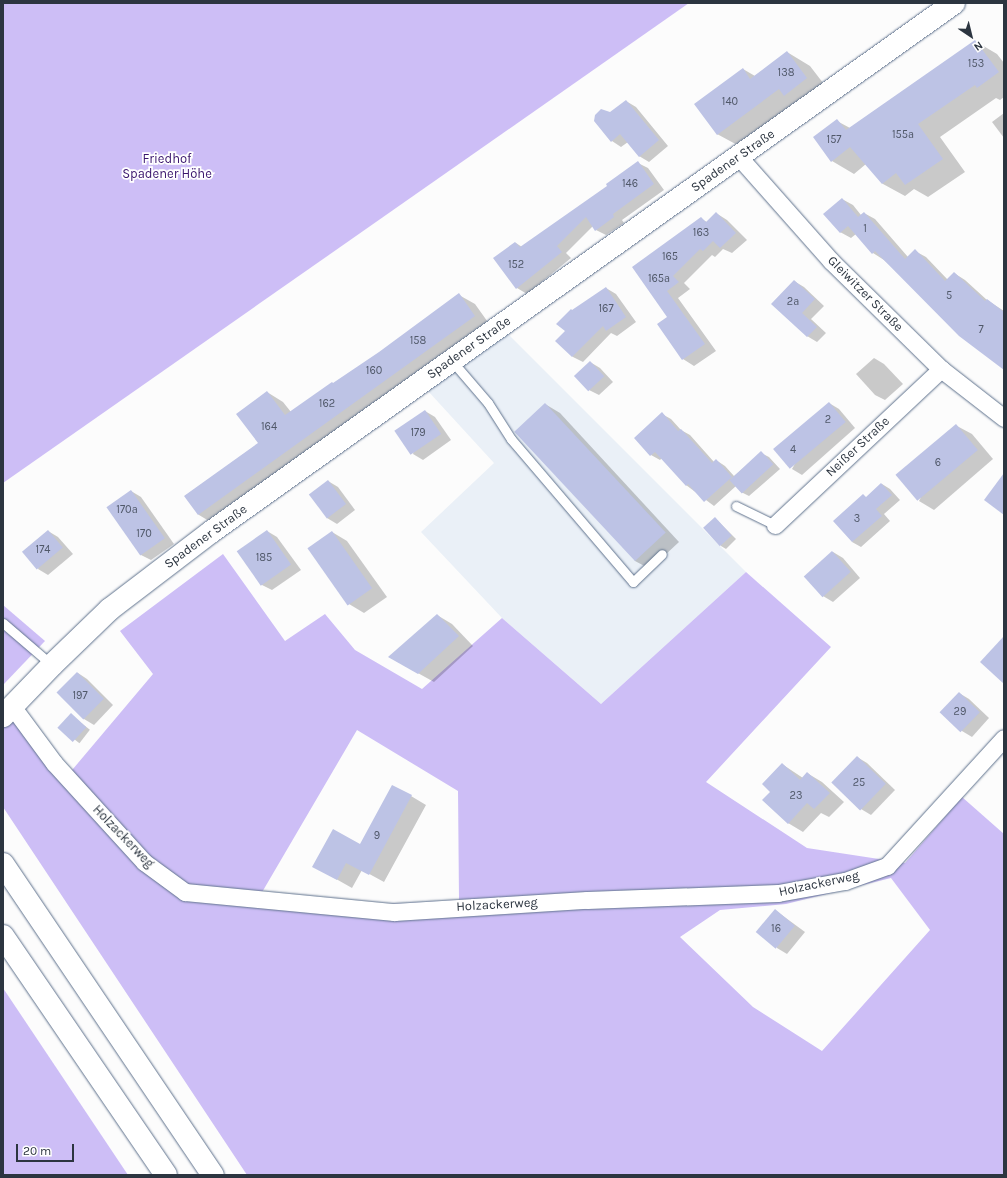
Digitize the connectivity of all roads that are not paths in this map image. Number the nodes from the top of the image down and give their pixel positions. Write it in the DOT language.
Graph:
graph roads {
  1 [pos="954,3"];
  2 [pos="739,157"];
  3 [pos="452,361"];
  4 [pos="941,369"];
  5 [pos="1004,418"];
  6 [pos="736,506"];
  7 [pos="775,525"];
  8 [pos="662,554"];
  9 [pos="3,623"];
  10 [pos="52,665"];
  11 [pos="8,711"];
  12 [pos="1004,738"];
  13 [pos="7,870"];
  14 [pos="3,936"];
  15 [pos="166,1175"];
  16 [pos="213,1175"];
  1 -- 2 [label="main road, Spadener Straße"];
  2 -- 3 [label="main road, Spadener Straße"];
  2 -- 4 [label="street, Gleiwitzer Straße"];
  3 -- 8 [label="lane"];
  3 -- 10 [label="main road, Spadener Straße"];
  4 -- 5 [label="street, Gleiwitzer Straße"];
  4 -- 7 [label="street, Neißer Straße"];
  6 -- 7 [label="lane"];
  9 -- 10 [label="lane"];
  10 -- 11 [label="main road, Spadener Straße"];
  11 -- 12 [label="street, Holzackerweg"];
  13 -- 16 [label="main road"];
  14 -- 15 [label="main road"];
}
